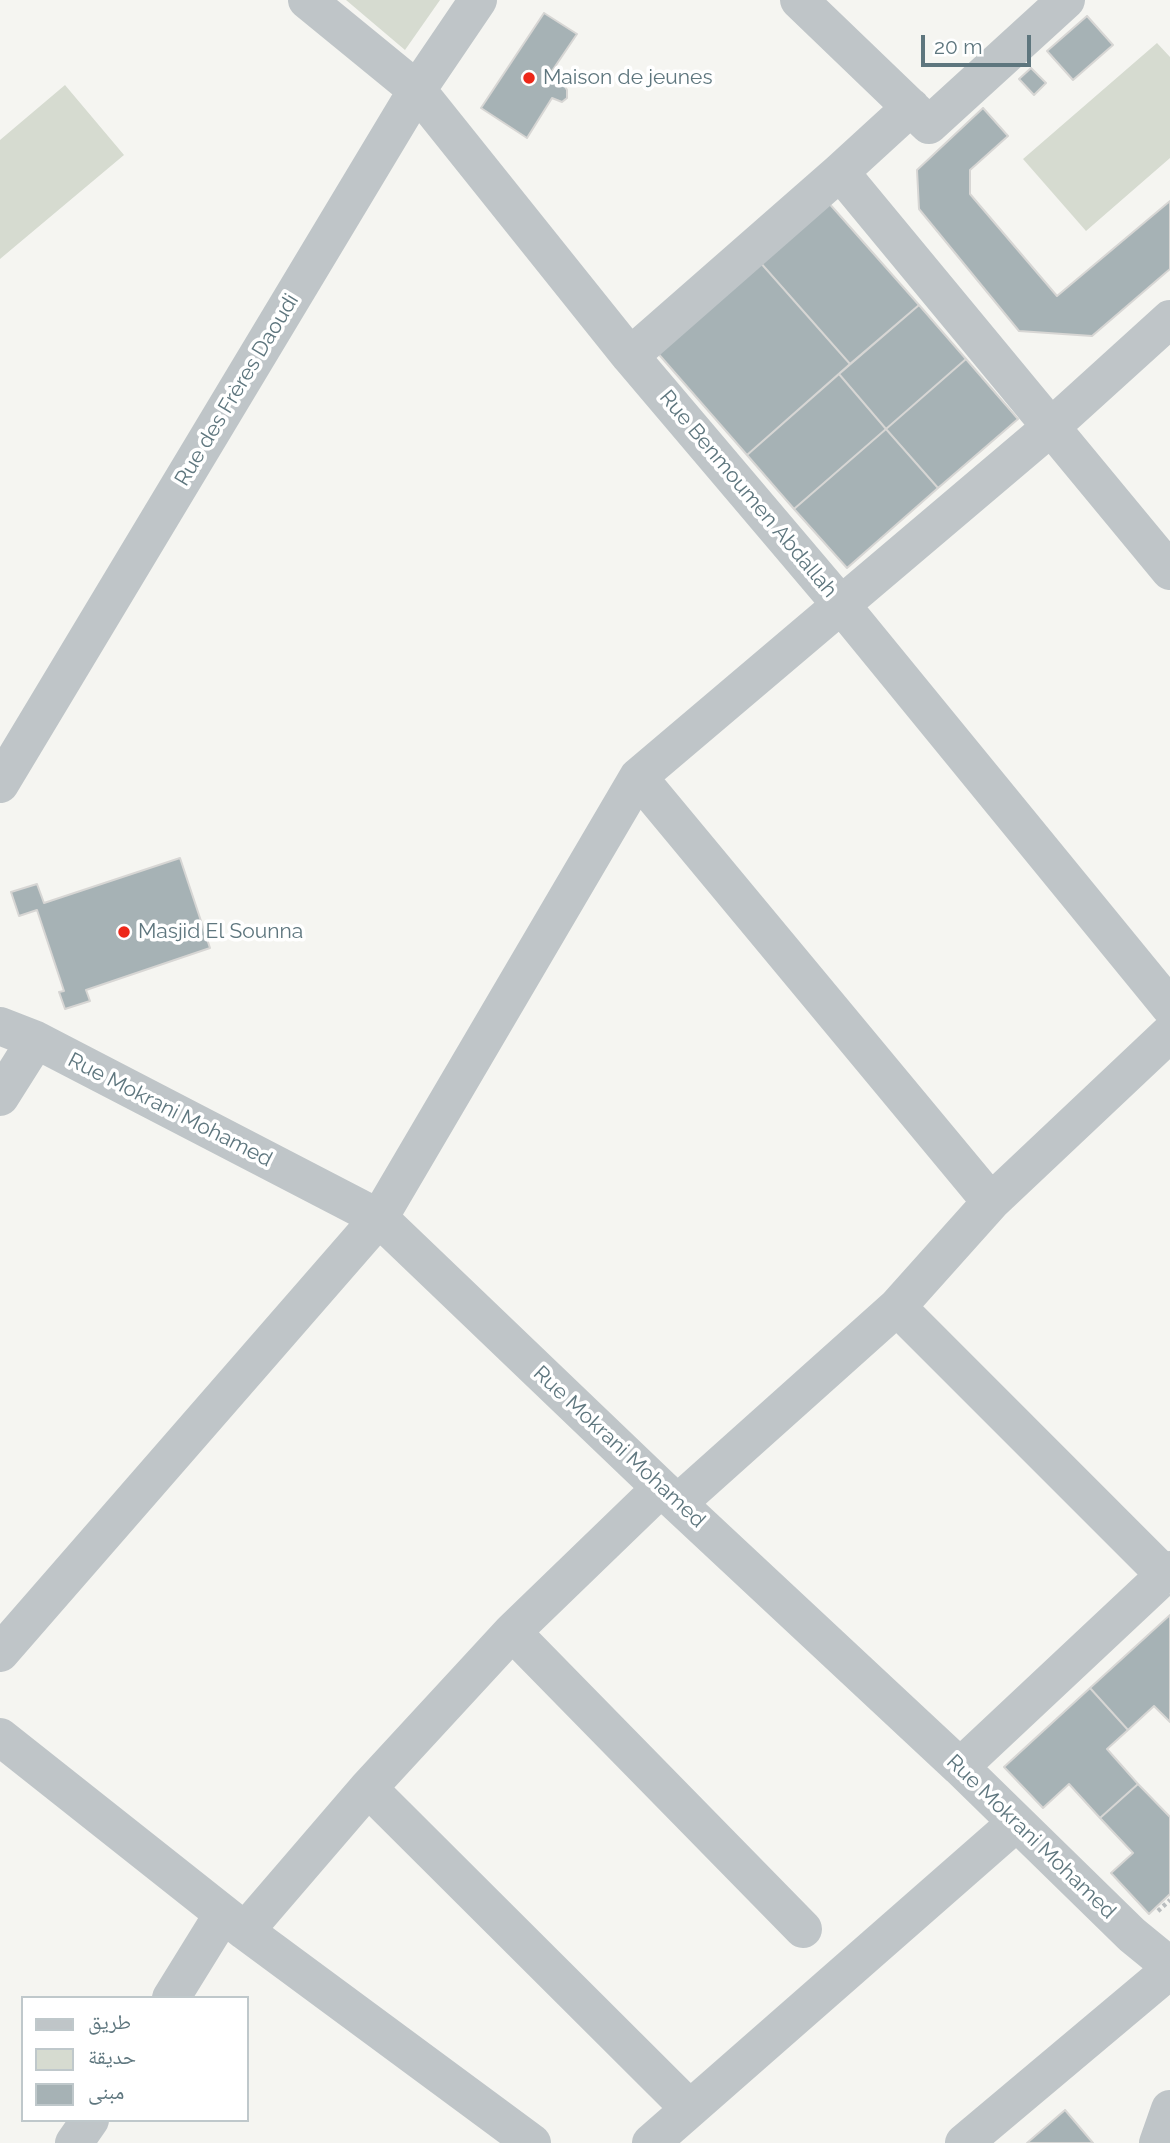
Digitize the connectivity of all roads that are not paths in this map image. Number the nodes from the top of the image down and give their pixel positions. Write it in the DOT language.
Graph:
graph roads {
  1 [pos="307,0"];
  2 [pos="478,0"];
  3 [pos="799,0"];
  4 [pos="1066,0"];
  5 [pos="423,66"];
  6 [pos="911,107"];
  7 [pos="839,172"];
  8 [pos="1170,319"];
  9 [pos="631,356"];
  10 [pos="1051,427"];
  11 [pos="1170,572"];
  12 [pos="842,606"];
  13 [pos="638,777"];
  14 [pos="0,784"];
  15 [pos="1170,1007"];
  16 [pos="0,1026"];
  17 [pos="1170,1033"];
  18 [pos="36,1040"];
  19 [pos="0,1097"];
  20 [pos="991,1202"];
  21 [pos="379,1218"];
  22 [pos="897,1307"];
  23 [pos="669,1495"];
  24 [pos="1166,1579"];
  25 [pos="512,1632"];
  26 [pos="0,1653"];
  27 [pos="0,1737"];
  28 [pos="960,1767"];
  29 [pos="368,1788"];
  30 [pos="1016,1823"];
  31 [pos="234,1922"];
  32 [pos="803,1929"];
  33 [pos="1170,1968"];
  34 [pos="173,1996"];
  35 [pos="689,2108"];
  36 [pos="1170,2109"];
  37 [pos="89,2122"];
  38 [pos="74,2143"];
  39 [pos="532,2143"];
  40 [pos="651,2143"];
  41 [pos="964,2143"];
  42 [pos="1157,2143"];
  1 -- 5 [label="street, Rue Benmoumen Abdallah"];
  2 -- 5 [label="street, Rue des Frères Daoudi"];
  3 -- 6 [label="street"];
  4 -- 6 [label="street"];
  5 -- 9 [label="street, Rue Benmoumen Abdallah"];
  5 -- 14 [label="street, Rue des Frères Daoudi"];
  6 -- 7 [label="street"];
  7 -- 9 [label="street"];
  7 -- 10 [label="street"];
  8 -- 10 [label="street"];
  9 -- 12 [label="street, Rue Benmoumen Abdallah"];
  10 -- 11 [label="street"];
  10 -- 12 [label="street"];
  12 -- 13 [label="street"];
  12 -- 15 [label="street, Rue Benmoumen Abdallah"];
  13 -- 20 [label="street"];
  13 -- 21 [label="street"];
  16 -- 18 [label="street, Rue Mokrani Mohamed"];
  17 -- 20 [label="street"];
  18 -- 19 [label="street"];
  18 -- 21 [label="street, Rue Mokrani Mohamed"];
  20 -- 22 [label="street"];
  21 -- 23 [label="street, Rue Mokrani Mohamed"];
  21 -- 26 [label="street"];
  22 -- 23 [label="street"];
  22 -- 24 [label="street"];
  23 -- 25 [label="street"];
  23 -- 28 [label="street, Rue Mokrani Mohamed"];
  24 -- 28 [label="street"];
  25 -- 29 [label="street"];
  25 -- 32 [label="street"];
  27 -- 31 [label="street"];
  28 -- 30 [label="street, Rue Mokrani Mohamed"];
  29 -- 31 [label="street"];
  29 -- 35 [label="street"];
  30 -- 33 [label="street, Rue Mokrani Mohamed"];
  30 -- 35 [label="street"];
  31 -- 34 [label="street"];
  31 -- 39 [label="street"];
  33 -- 41 [label="street"];
  35 -- 40 [label="street"];
  36 -- 42 [label="street"];
  37 -- 38 [label="street"];
}
